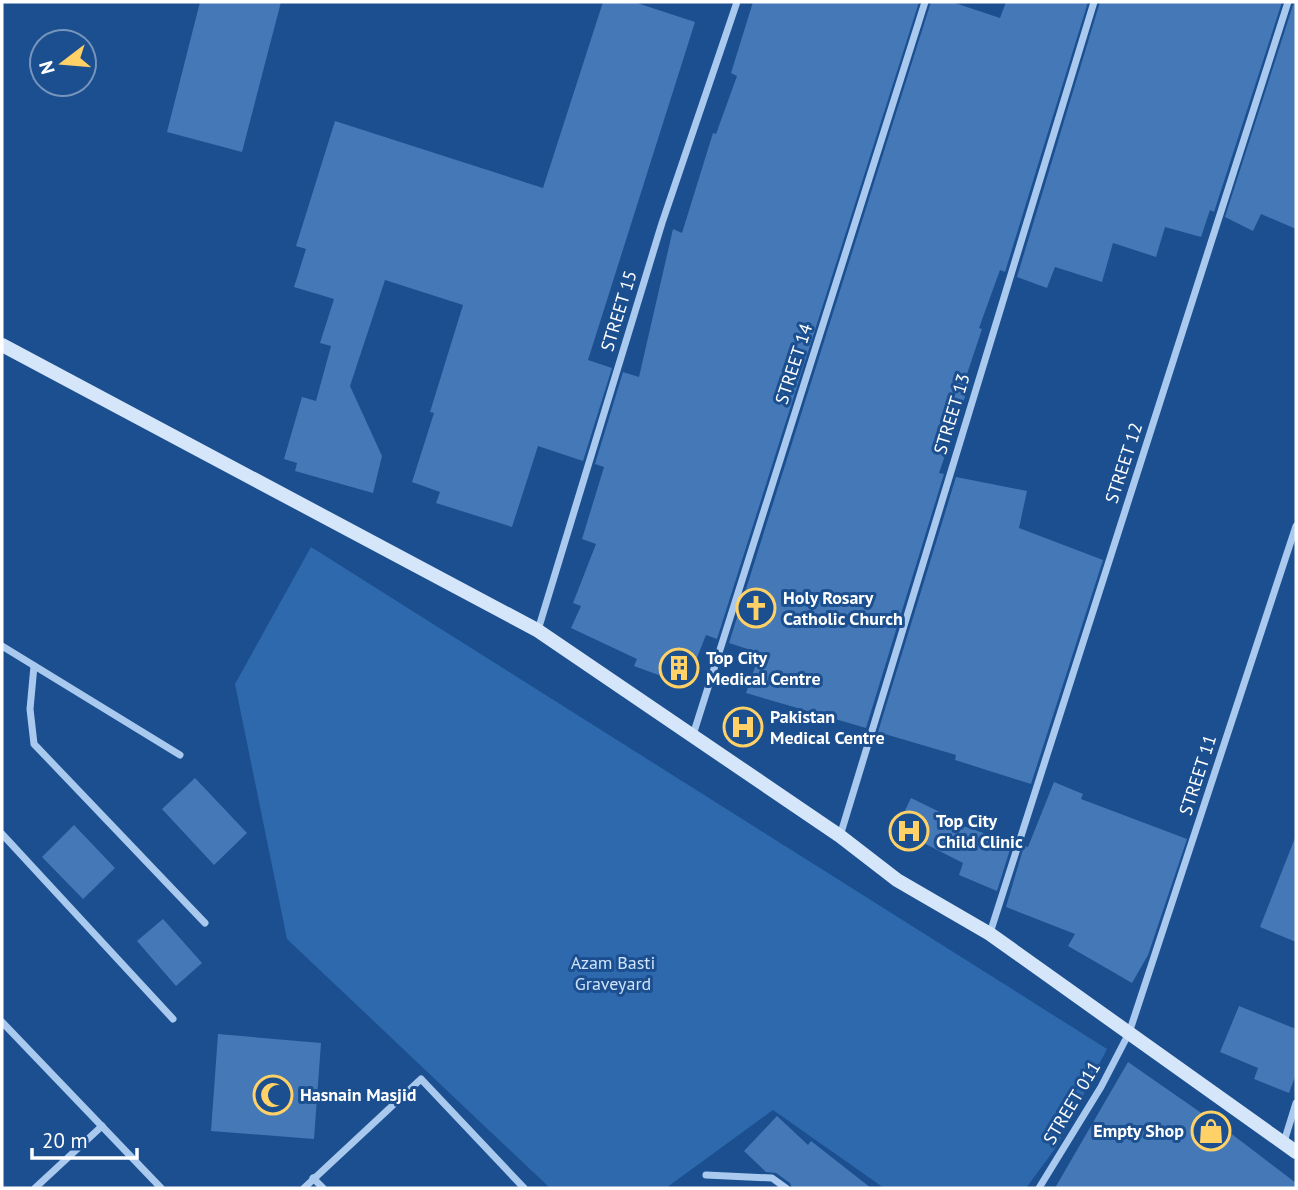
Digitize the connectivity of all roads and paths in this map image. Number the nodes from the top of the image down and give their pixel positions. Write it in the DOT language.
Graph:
graph roads {
  1 [pos="737,2"];
  2 [pos="925,2"];
  3 [pos="1094,2"];
  4 [pos="1288,2"];
  5 [pos="2,345"];
  6 [pos="1296,526"];
  7 [pos="537,631"];
  8 [pos="2,647"];
  9 [pos="34,666"];
  10 [pos="693,735"];
  11 [pos="180,755"];
  12 [pos="2,834"];
  13 [pos="840,836"];
  14 [pos="205,923"];
  15 [pos="990,934"];
  16 [pos="173,1019"];
  17 [pos="2,1022"];
  18 [pos="1129,1033"];
  19 [pos="1296,1102"];
  20 [pos="102,1126"];
  21 [pos="1290,1149"];
  22 [pos="706,1175"];
  23 [pos="313,1178"];
  24 [pos="35,1188"];
  25 [pos="161,1188"];
  26 [pos="304,1188"];
  27 [pos="323,1188"];
  28 [pos="524,1188"];
  29 [pos="786,1188"];
  30 [pos="1039,1188"];
  1 -- 7 [label="street, STREET 15"];
  2 -- 10 [label="street, STREET 14"];
  3 -- 13 [label="street, STREET 13"];
  4 -- 15 [label="street, STREET 12"];
  5 -- 7 [label="street"];
  6 -- 18 [label="street, STREET 11"];
  7 -- 10 [label="street"];
  8 -- 9 [label="street"];
  9 -- 11 [label="street"];
  9 -- 14 [label="street"];
  10 -- 13 [label="street"];
  12 -- 16 [label="street"];
  13 -- 15 [label="street"];
  15 -- 18 [label="street"];
  17 -- 20 [label="street"];
  18 -- 21 [label="street"];
  18 -- 30 [label="street, STREET 011"];
  19 -- 21 [label="street"];
  20 -- 24 [label="street"];
  20 -- 25 [label="street"];
  22 -- 29 [label="street"];
  23 -- 26 [label="street"];
  23 -- 27 [label="street"];
  23 -- 28 [label="street"];
}
